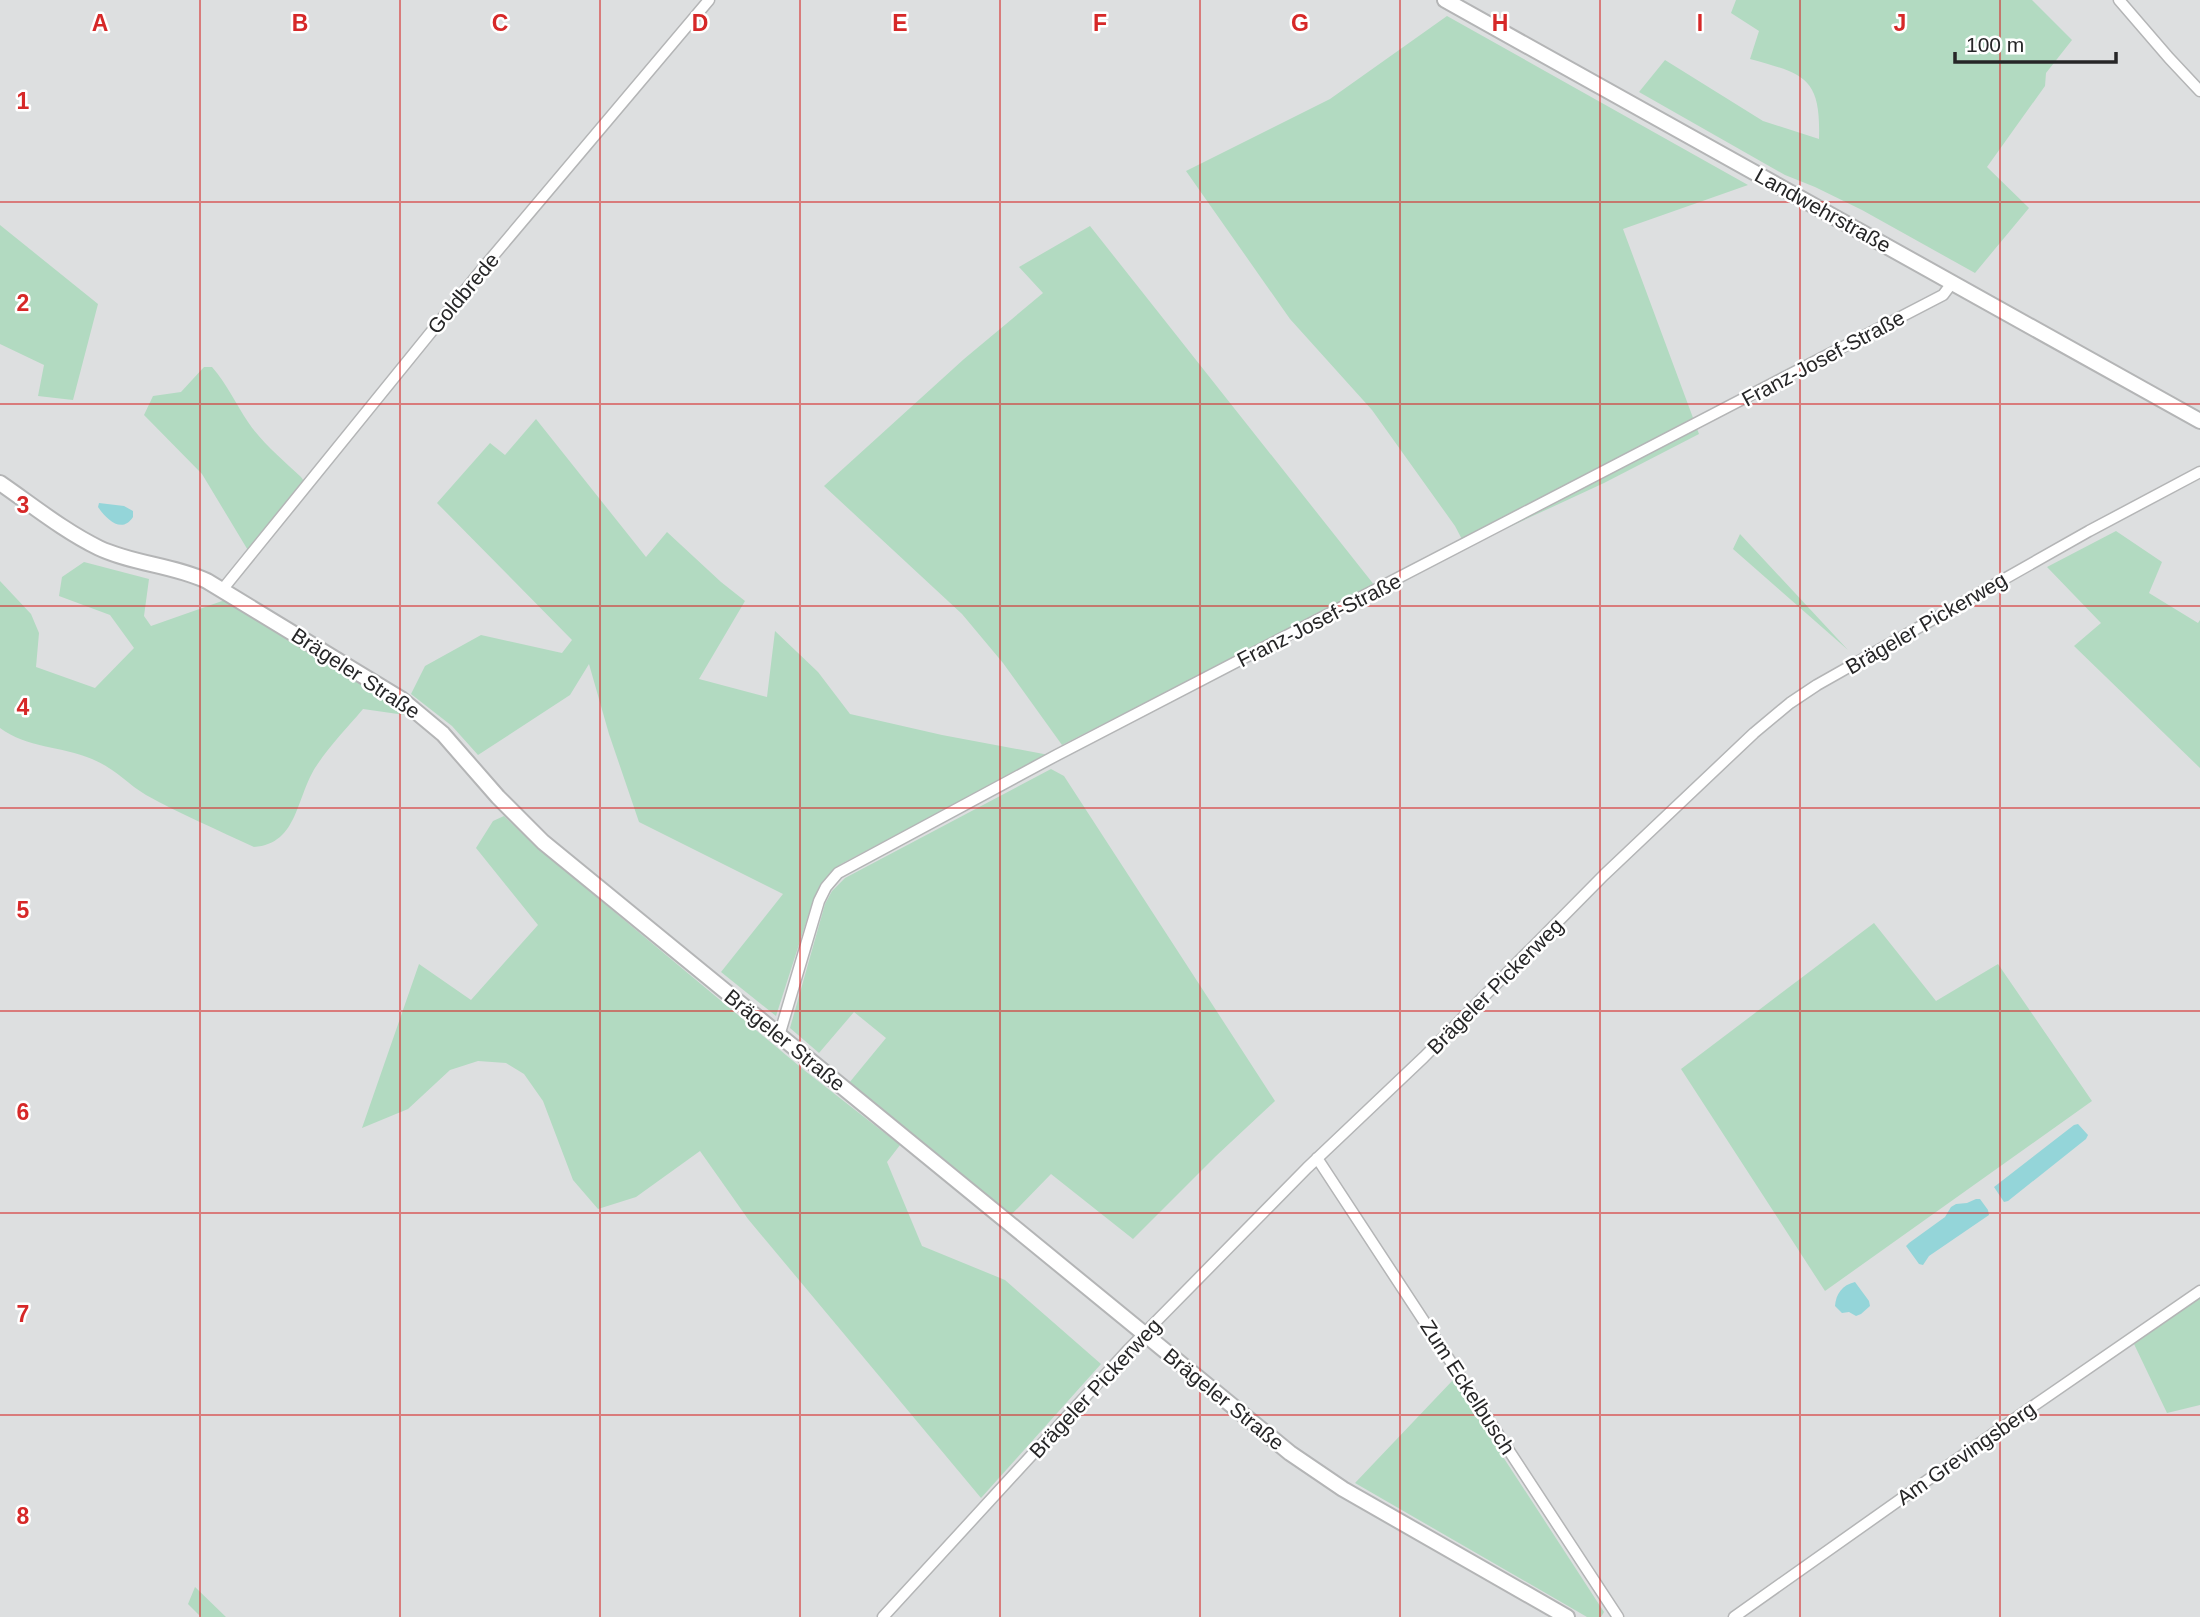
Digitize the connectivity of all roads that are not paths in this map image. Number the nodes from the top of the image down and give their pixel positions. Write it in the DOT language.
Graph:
graph roads {
  1 [pos="709,0"];
  2 [pos="1445,0"];
  3 [pos="2119,0"];
  4 [pos="2200,90"];
  5 [pos="1952,283"];
  6 [pos="2200,421"];
  7 [pos="2200,472"];
  8 [pos="0,483"];
  9 [pos="222,590"];
  10 [pos="779,1036"];
  11 [pos="1317,1158"];
  12 [pos="2200,1291"];
  13 [pos="1144,1334"];
  14 [pos="883,1617"];
  15 [pos="1566,1617"];
  16 [pos="1618,1617"];
  17 [pos="1734,1617"];
  1 -- 9 [label="street, Goldbrede"];
  2 -- 5 [label="street, Landwehrstraße"];
  3 -- 4 [label="street"];
  5 -- 6 [label="street, Landwehrstraße"];
  5 -- 10 [label="street, Franz-Josef-Straße"];
  7 -- 11 [label="street, Brägeler Pickerweg"];
  8 -- 9 [label="street, Brägeler Straße"];
  9 -- 10 [label="street, Brägeler Straße"];
  10 -- 13 [label="street, Brägeler Straße"];
  11 -- 13 [label="street, Brägeler Pickerweg"];
  11 -- 16 [label="street, Zum Eckelbusch"];
  12 -- 17 [label="street, Am Grevingsberg"];
  13 -- 14 [label="street, Brägeler Pickerweg"];
  13 -- 15 [label="street, Brägeler Straße"];
}
